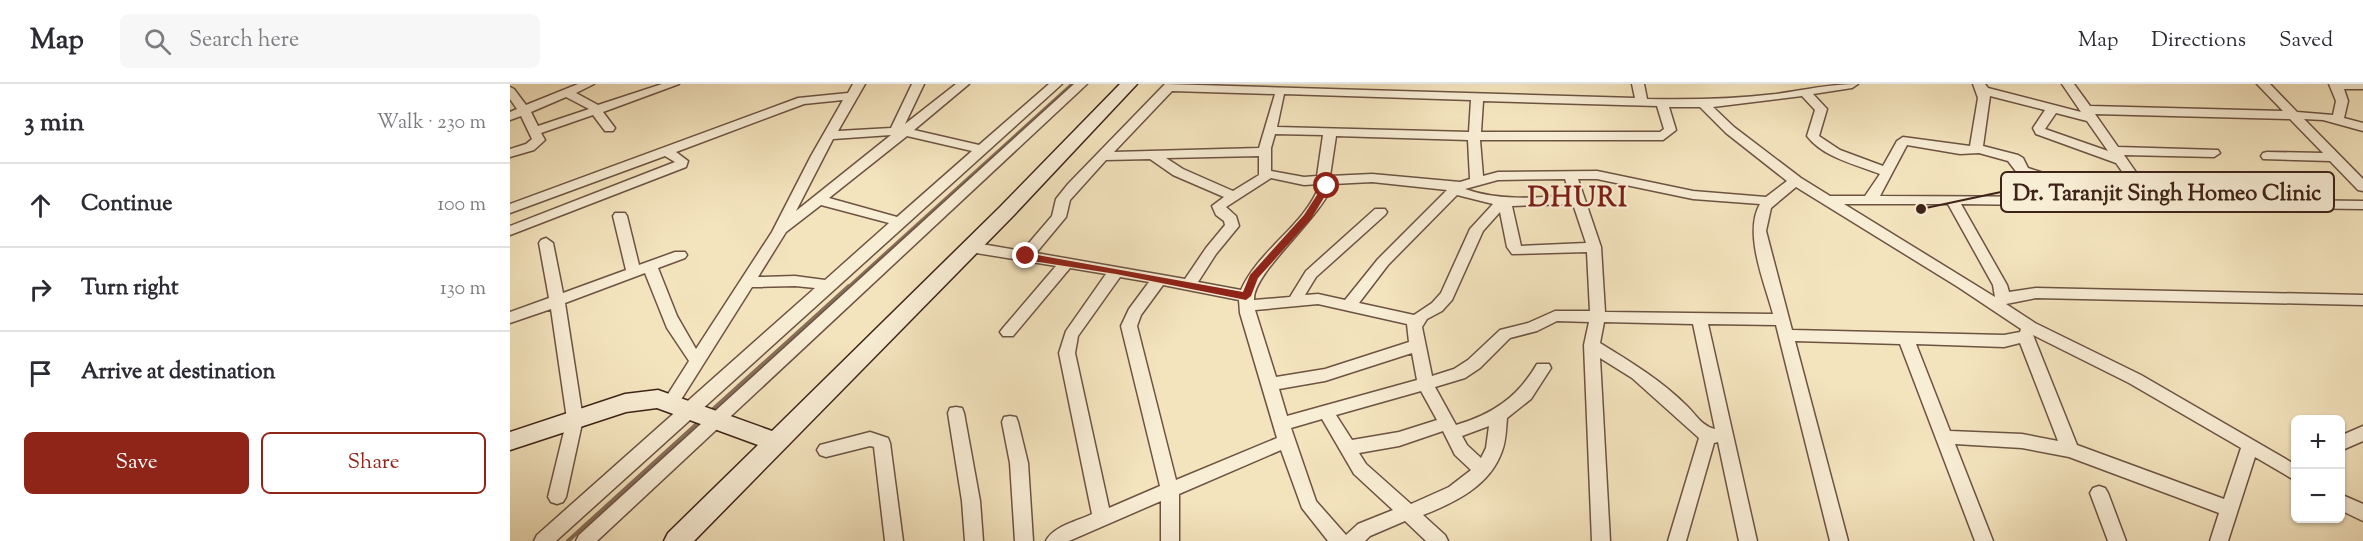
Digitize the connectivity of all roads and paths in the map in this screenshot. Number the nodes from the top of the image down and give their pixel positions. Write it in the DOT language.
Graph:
graph roads {
  1 [pos="588,84"];
  2 [pos="673,84"];
  3 [pos="918,84"];
  4 [pos="963,84"];
  5 [pos="1056,84"];
  6 [pos="1129,84"];
  7 [pos="1509,84"];
  8 [pos="1638,84"];
  9 [pos="1852,84"];
  10 [pos="2068,84"];
  11 [pos="2263,84"];
  12 [pos="2335,84"];
  13 [pos="1076,85"];
  14 [pos="2363,85"];
  15 [pos="1981,87"];
  16 [pos="1169,88"];
  17 [pos="855,90"];
  18 [pos="510,91"];
  19 [pos="566,93"];
  20 [pos="1805,93"];
  21 [pos="1279,96"];
  22 [pos="1483,98"];
  23 [pos="1509,98"];
  24 [pos="1642,102"];
  25 [pos="1662,103"];
  26 [pos="1703,104"];
  27 [pos="2053,108"];
  28 [pos="524,110"];
  29 [pos="596,110"];
  30 [pos="2088,114"];
  31 [pos="2293,114"];
  32 [pos="510,116"];
  33 [pos="2337,119"];
  34 [pos="2363,127"];
  35 [pos="609,128"];
  36 [pos="1270,130"];
  37 [pos="534,131"];
  38 [pos="900,131"];
  39 [pos="1330,132"];
  40 [pos="830,135"];
  41 [pos="1474,136"];
  42 [pos="1976,148"];
  43 [pos="982,150"];
  44 [pos="668,152"];
  45 [pos="1265,152"];
  46 [pos="510,153"];
  47 [pos="2214,153"];
  48 [pos="1153,155"];
  49 [pos="2118,155"];
  50 [pos="1102,156"];
  51 [pos="2267,156"];
  52 [pos="2334,157"];
  53 [pos="1887,172"];
  54 [pos="1265,175"];
  55 [pos="1570,175"];
  56 [pos="1325,180"];
  57 [pos="842,181"];
  58 [pos="1796,181"];
  59 [pos="804,182"];
  60 [pos="1477,182"];
  61 [pos="1450,187"];
  62 [pos="2363,187"];
  63 [pos="1233,196"];
  64 [pos="1578,199"];
  65 [pos="1870,199"];
  66 [pos="820,200"];
  67 [pos="1827,200"];
  68 [pos="1952,200"];
  69 [pos="1769,201"];
  70 [pos="2123,201"];
  71 [pos="1503,202"];
  72 [pos="2150,202"];
  73 [pos="2363,205"];
  74 [pos="510,209"];
  75 [pos="1380,212"];
  76 [pos="620,216"];
  77 [pos="900,222"];
  78 [pos="510,231"];
  79 [pos="779,232"];
  80 [pos="546,243"];
  81 [pos="970,247"];
  82 [pos="1594,247"];
  83 [pos="680,255"];
  84 [pos="1026,256"];
  85 [pos="1067,263"];
  86 [pos="650,266"];
  87 [pos="1116,271"];
  88 [pos="634,272"];
  89 [pos="1160,279"];
  90 [pos="747,282"];
  91 [pos="828,285"];
  92 [pos="1189,285"];
  93 [pos="1295,300"];
  94 [pos="2363,300"];
  95 [pos="557,301"];
  96 [pos="1247,301"];
  97 [pos="2000,302"];
  98 [pos="1348,306"];
  99 [pos="510,318"];
  100 [pos="1597,318"];
  101 [pos="1700,320"];
  102 [pos="1416,321"];
  103 [pos="1784,328"];
  104 [pos="1008,332"];
  105 [pos="2028,332"];
  106 [pos="1906,339"];
  107 [pos="1592,345"];
  108 [pos="1416,346"];
  109 [pos="697,361"];
  110 [pos="1543,369"];
  111 [pos="1425,382"];
  112 [pos="1270,384"];
  113 [pos="1326,412"];
  114 [pos="956,413"];
  115 [pos="698,414"];
  116 [pos="1499,417"];
  117 [pos="575,419"];
  118 [pos="1010,422"];
  119 [pos="1448,428"];
  120 [pos="1284,432"];
  121 [pos="2363,433"];
  122 [pos="1716,435"];
  123 [pos="1944,437"];
  124 [pos="510,441"];
  125 [pos="775,441"];
  126 [pos="2345,442"];
  127 [pos="2250,445"];
  128 [pos="1347,448"];
  129 [pos="826,450"];
  130 [pos="2070,450"];
  131 [pos="2291,467"];
  132 [pos="1482,470"];
  133 [pos="1170,490"];
  134 [pos="2099,493"];
  135 [pos="557,497"];
  136 [pos="2345,504"];
  137 [pos="2229,509"];
  138 [pos="1406,512"];
  139 [pos="2363,513"];
  140 [pos="1102,518"];
  141 [pos="543,541"];
  142 [pos="585,541"];
  143 [pos="677,541"];
  144 [pos="894,541"];
  145 [pos="974,541"];
  146 [pos="1024,541"];
  147 [pos="1054,541"];
  148 [pos="1170,541"];
  149 [pos="1339,541"];
  150 [pos="1353,541"];
  151 [pos="1439,541"];
  152 [pos="1601,541"];
  153 [pos="1677,541"];
  154 [pos="1748,541"];
  155 [pos="1839,541"];
  156 [pos="1984,541"];
  157 [pos="2117,541"];
  158 [pos="2219,541"];
  1 -- 19 [label="street"];
  2 -- 29 [label="street"];
  3 -- 38 [label="street"];
  4 -- 38 [label="street"];
  5 -- 43 [label="street"];
  6 -- 81 [label="street"];
  7 -- 23 [label="street"];
  8 -- 24 [label="street"];
  9 -- 20 [label="street"];
  10 -- 30 [label="street"];
  11 -- 31 [label="street"];
  12 -- 14 [label="street"];
  12 -- 33 [label="street"];
  13 -- 115 [label="street"];
  15 -- 27 [label="street"];
  15 -- 42 [label="street"];
  16 -- 21 [label="street"];
  16 -- 22 [label="street"];
  16 -- 50 [label="street"];
  17 -- 40 [label="street"];
  17 -- 44 [label="street"];
  18 -- 28 [label="street"];
  19 -- 28 [label="street"];
  19 -- 29 [label="street"];
  20 -- 26 [label="street"];
  20 -- 53 [label="street"];
  21 -- 22 [label="street"];
  21 -- 36 [label="street"];
  22 -- 23 [label="street"];
  22 -- 41 [label="street"];
  23 -- 24 [label="street"];
  24 -- 25 [label="street"];
  25 -- 26 [label="street"];
  25 -- 41 [label="street"];
  26 -- 58 [label="street"];
  27 -- 30 [label="street"];
  27 -- 49 [label="street"];
  28 -- 32 [label="street"];
  28 -- 37 [label="street"];
  29 -- 35 [label="street"];
  29 -- 37 [label="street"];
  30 -- 31 [label="street"];
  30 -- 49 [label="street"];
  31 -- 33 [label="street"];
  31 -- 52 [label="street"];
  33 -- 34 [label="street"];
  36 -- 39 [label="street"];
  36 -- 45 [label="street"];
  37 -- 46 [label="street"];
  38 -- 40 [label="street"];
  38 -- 43 [label="street"];
  38 -- 57 [label="street"];
  39 -- 41 [label="street"];
  39 -- 56 [label="street"];
  40 -- 59 [label="street"];
  41 -- 60 [label="street"];
  42 -- 53 [label="street"];
  42 -- 70 [label="street"];
  43 -- 77 [label="street"];
  44 -- 74 [label="street"];
  44 -- 78 [label="street"];
  45 -- 48 [label="street"];
  45 -- 54 [label="street"];
  47 -- 49 [label="street"];
  48 -- 50 [label="street"];
  48 -- 63 [label="street"];
  49 -- 72 [label="street"];
  50 -- 84 [label="street"];
  51 -- 52 [label="street"];
  52 -- 62 [label="street"];
  53 -- 65 [label="street"];
  54 -- 56 [label="street"];
  54 -- 63 [label="street"];
  55 -- 60 [label="street"];
  55 -- 64 [label="street"];
  55 -- 69 [label="street"];
  56 -- 61 [label="street"];
  56 -- 96 [label="street"];
  57 -- 59 [label="street"];
  57 -- 66 [label="street"];
  58 -- 67 [label="street"];
  58 -- 69 [label="street"];
  59 -- 79 [label="street"];
  60 -- 61 [label="street"];
  61 -- 71 [label="street"];
  61 -- 98 [label="street"];
  63 -- 92 [label="street"];
  64 -- 71 [label="street"];
  64 -- 82 [label="street"];
  65 -- 67 [label="street"];
  65 -- 68 [label="street"];
  66 -- 77 [label="street"];
  66 -- 79 [label="street"];
  67 -- 97 [label="street"];
  68 -- 70 [label="street"];
  68 -- 97 [label="street"];
  69 -- 103 [label="street"];
  70 -- 72 [label="street"];
  71 -- 82 [label="street"];
  71 -- 102 [label="street"];
  72 -- 73 [label="street"];
  75 -- 93 [label="street"];
  76 -- 88 [label="street"];
  77 -- 91 [label="street"];
  79 -- 90 [label="street"];
  80 -- 95 [label="street"];
  81 -- 84 [label="street"];
  81 -- 125 [label="street"];
  82 -- 100 [label="street"];
  83 -- 86 [label="street"];
  84 -- 85 [label="street"];
  85 -- 87 [label="street"];
  85 -- 104 [label="street"];
  86 -- 88 [label="street"];
  86 -- 109 [label="street"];
  87 -- 89 [label="street"];
  87 -- 140 [label="street"];
  88 -- 95 [label="street"];
  89 -- 92 [label="street"];
  89 -- 133 [label="street"];
  90 -- 91 [label="street"];
  90 -- 109 [label="street"];
  91 -- 115 [label="street"];
  92 -- 96 [label="street"];
  93 -- 96 [label="street"];
  93 -- 98 [label="street"];
  94 -- 97 [label="street"];
  95 -- 99 [label="street"];
  95 -- 117 [label="street"];
  96 -- 112 [label="street"];
  97 -- 105 [label="street"];
  98 -- 102 [label="street"];
  100 -- 101 [label="street"];
  100 -- 107 [label="street"];
  100 -- 111 [label="street"];
  101 -- 103 [label="street"];
  101 -- 122 [label="street"];
  102 -- 108 [label="street"];
  103 -- 106 [label="street"];
  103 -- 155 [label="street"];
  105 -- 106 [label="street"];
  105 -- 127 [label="street"];
  105 -- 130 [label="street"];
  106 -- 123 [label="street"];
  107 -- 122 [label="street"];
  107 -- 152 [label="street"];
  108 -- 111 [label="street"];
  108 -- 112 [label="street"];
  109 -- 115 [label="street"];
  110 -- 116 [label="street"];
  111 -- 113 [label="street"];
  111 -- 119 [label="street"];
  112 -- 120 [label="street"];
  113 -- 120 [label="street"];
  113 -- 128 [label="street"];
  114 -- 145 [label="street"];
  115 -- 117 [label="street"];
  115 -- 125 [label="street"];
  115 -- 141 [label="street"];
  115 -- 142 [label="street"];
  116 -- 119 [label="street"];
  116 -- 132 [label="street"];
  117 -- 124 [label="street"];
  117 -- 135 [label="street"];
  118 -- 146 [label="street"];
  119 -- 128 [label="street"];
  119 -- 132 [label="street"];
  120 -- 133 [label="street"];
  120 -- 149 [label="street"];
  121 -- 126 [label="street"];
  122 -- 153 [label="street"];
  122 -- 154 [label="street"];
  123 -- 130 [label="street"];
  123 -- 156 [label="street"];
  125 -- 143 [label="street"];
  127 -- 131 [label="street"];
  127 -- 137 [label="street"];
  128 -- 138 [label="street"];
  129 -- 144 [label="street"];
  130 -- 137 [label="street"];
  132 -- 138 [label="street"];
  133 -- 140 [label="street"];
  133 -- 148 [label="street"];
  134 -- 157 [label="street"];
  136 -- 139 [label="street"];
  137 -- 158 [label="street"];
  138 -- 150 [label="street"];
  138 -- 151 [label="street"];
  140 -- 147 [label="street"];
}
